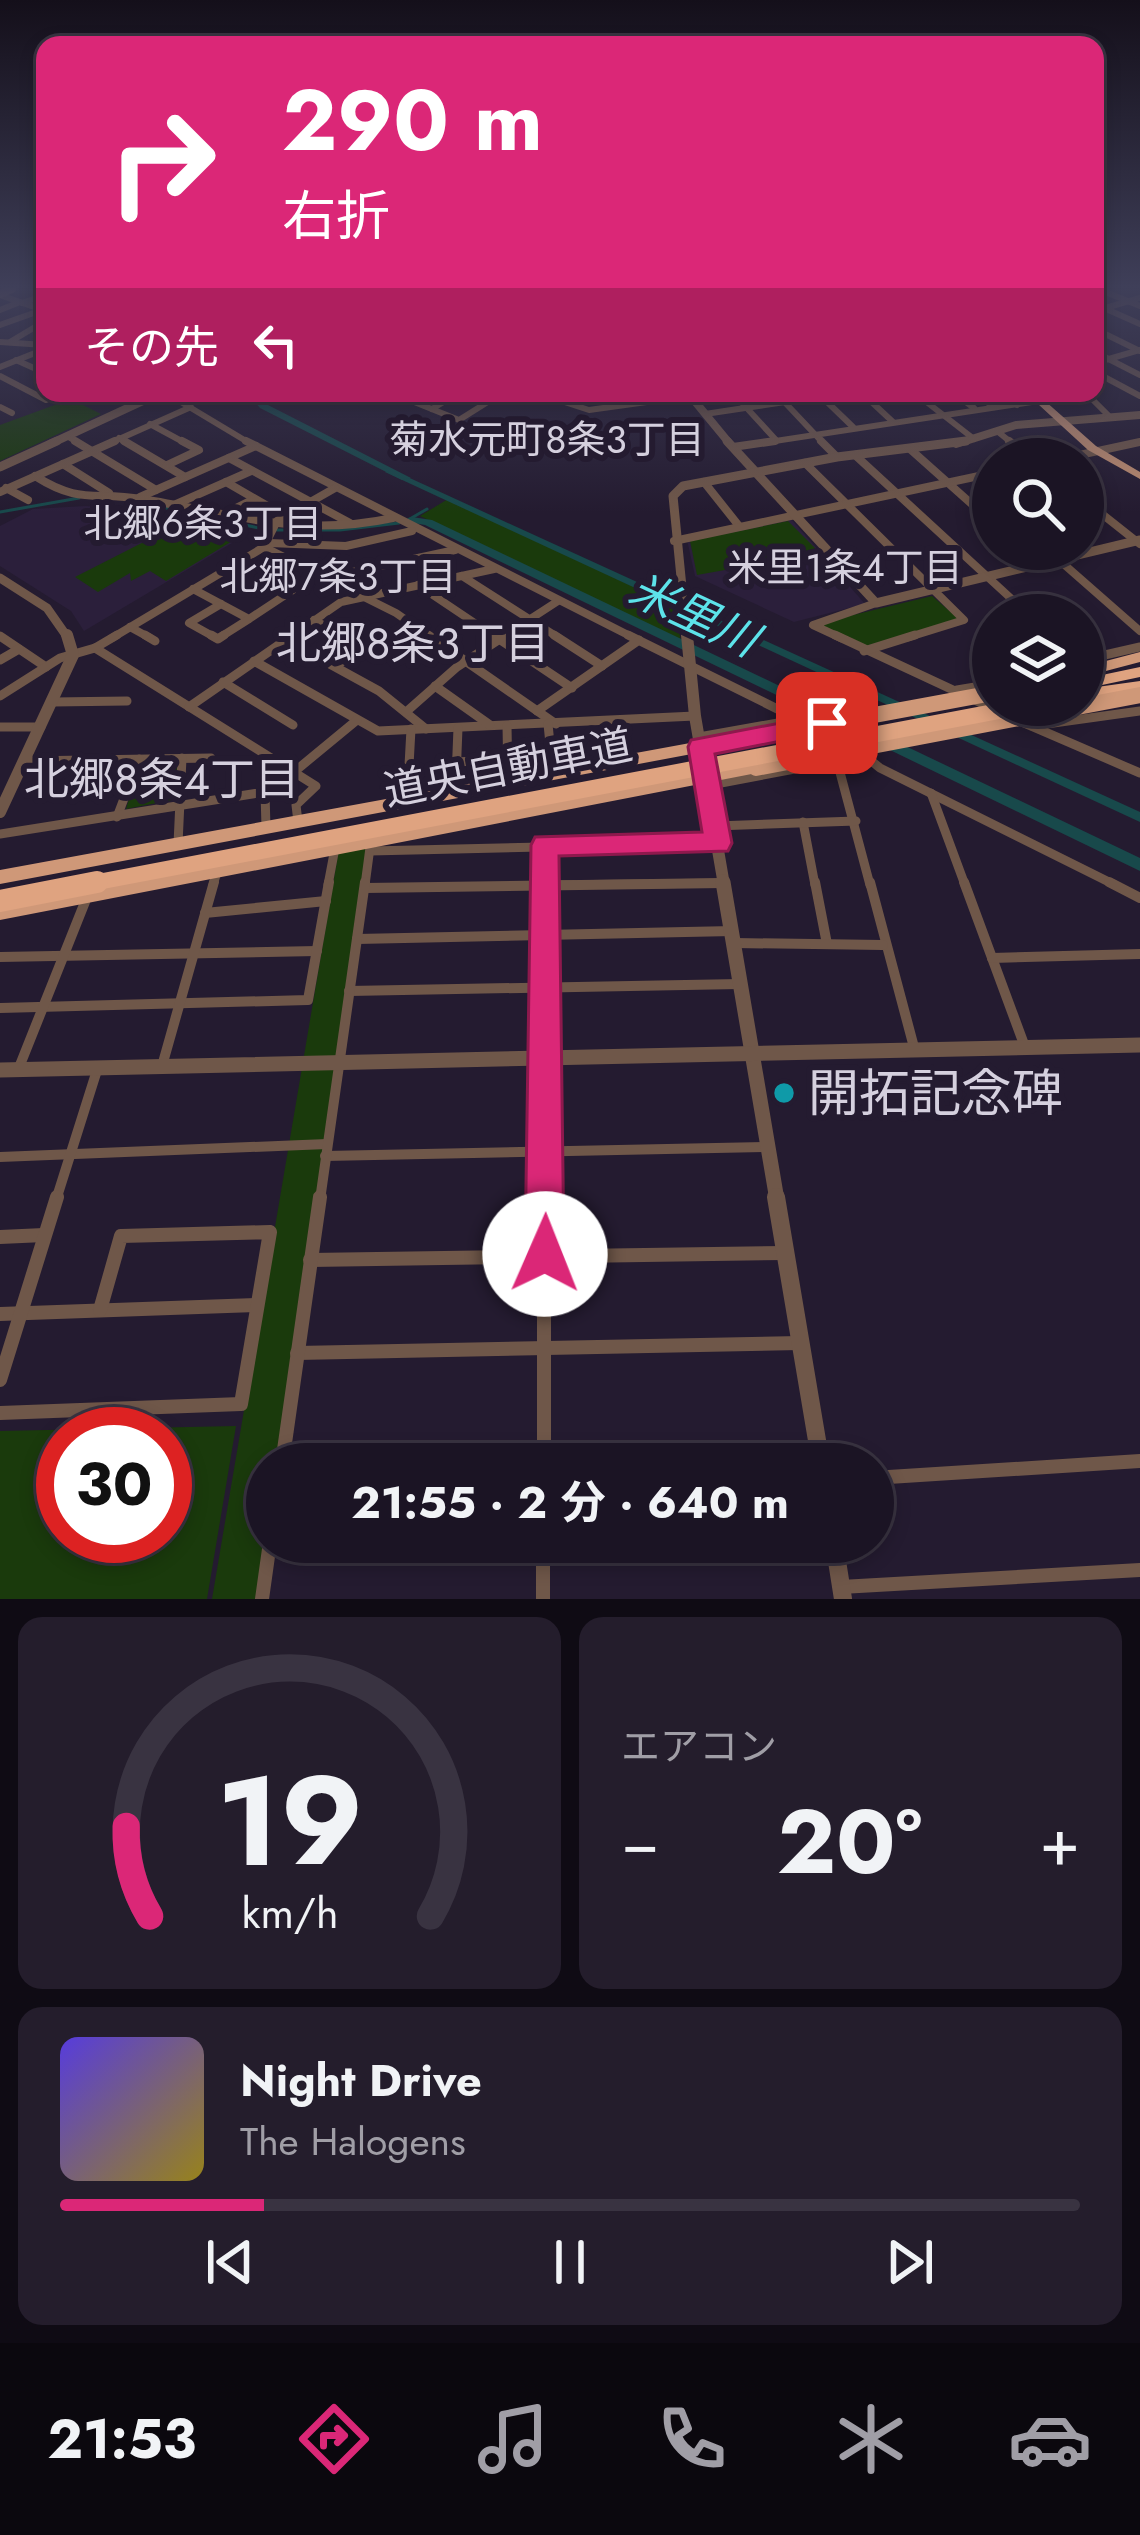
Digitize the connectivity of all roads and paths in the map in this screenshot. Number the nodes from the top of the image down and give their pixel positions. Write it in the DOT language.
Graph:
graph roads {
  1 [pos="0,376"];
  2 [pos="1104,377"];
  3 [pos="36,395"];
  4 [pos="1140,396"];
  5 [pos="143,402"];
  6 [pos="181,402"];
  7 [pos="420,402"];
  8 [pos="443,402"];
  9 [pos="488,402"];
  10 [pos="570,402"];
  11 [pos="604,402"];
  12 [pos="642,402"];
  13 [pos="695,402"];
  14 [pos="742,402"];
  15 [pos="784,402"];
  16 [pos="827,402"];
  17 [pos="872,402"];
  18 [pos="926,402"];
  19 [pos="966,402"];
  20 [pos="987,402"];
  21 [pos="1012,402"];
  22 [pos="1023,402"];
  23 [pos="1042,402"];
  24 [pos="1095,402"];
  25 [pos="1017,405"];
  26 [pos="0,407"];
  27 [pos="191,407"];
  28 [pos="608,407"];
  29 [pos="747,408"];
  30 [pos="974,408"];
  31 [pos="432,409"];
  32 [pos="997,409"];
  33 [pos="12,413"];
  34 [pos="1135,413"];
  35 [pos="705,414"];
  36 [pos="941,414"];
  37 [pos="1108,415"];
  38 [pos="893,422"];
  39 [pos="1063,422"];
  40 [pos="150,424"];
  41 [pos="854,428"];
  42 [pos="1140,428"];
  43 [pos="997,431"];
  44 [pos="814,434"];
  45 [pos="67,436"];
  46 [pos="119,438"];
  47 [pos="973,438"];
  48 [pos="977,438"];
  49 [pos="1006,438"];
  50 [pos="1084,438"];
  51 [pos="972,439"];
  52 [pos="776,440"];
  53 [pos="1140,442"];
  54 [pos="256,446"];
  55 [pos="733,447"];
  56 [pos="910,449"];
  57 [pos="1104,449"];
  58 [pos="92,450"];
  59 [pos="1104,452"];
  60 [pos="855,455"];
  61 [pos="837,457"];
  62 [pos="229,458"];
  63 [pos="805,463"];
  64 [pos="63,464"];
  65 [pos="166,465"];
  66 [pos="0,467"];
  67 [pos="251,470"];
  68 [pos="754,473"];
  69 [pos="1140,474"];
  70 [pos="35,476"];
  71 [pos="185,477"];
  72 [pos="972,477"];
  73 [pos="226,482"];
  74 [pos="704,482"];
  75 [pos="947,482"];
  76 [pos="2,488"];
  77 [pos="335,488"];
  78 [pos="156,490"];
  79 [pos="111,494"];
  80 [pos="896,494"];
  81 [pos="138,498"];
  82 [pos="254,499"];
  83 [pos="28,500"];
  84 [pos="310,502"];
  85 [pos="848,504"];
  86 [pos="972,505"];
  87 [pos="174,506"];
  88 [pos="793,515"];
  89 [pos="1104,515"];
  90 [pos="220,516"];
  91 [pos="285,516"];
  92 [pos="394,519"];
  93 [pos="355,526"];
  94 [pos="739,526"];
  95 [pos="411,528"];
  96 [pos="271,536"];
  97 [pos="674,541"];
  98 [pos="1138,542"];
  99 [pos="456,550"];
  100 [pos="1104,550"];
  101 [pos="494,569"];
  102 [pos="1015,570"];
  103 [pos="1070,570"];
  104 [pos="321,576"];
  105 [pos="462,576"];
  106 [pos="988,577"];
  107 [pos="2,582"];
  108 [pos="418,585"];
  109 [pos="193,589"];
  110 [pos="934,590"];
  111 [pos="1006,594"];
  112 [pos="364,597"];
  113 [pos="558,601"];
  114 [pos="876,603"];
  115 [pos="221,604"];
  116 [pos="249,619"];
  117 [pos="314,620"];
  118 [pos="530,620"];
  119 [pos="130,627"];
  120 [pos="1140,632"];
  121 [pos="0,636"];
  122 [pos="286,640"];
  123 [pos="499,640"];
  124 [pos="639,640"];
  125 [pos="155,641"];
  126 [pos="1140,647"];
  127 [pos="95,648"];
  128 [pos="19,649"];
  129 [pos="864,651"];
  130 [pos="73,655"];
  131 [pos="1104,655"];
  132 [pos="0,660"];
  133 [pos="254,661"];
  134 [pos="466,662"];
  135 [pos="688,662"];
  136 [pos="1140,665"];
  137 [pos="336,666"];
  138 [pos="602,666"];
  139 [pos="46,667"];
  140 [pos="1104,669"];
  141 [pos="1104,677"];
  142 [pos="223,682"];
  143 [pos="435,686"];
  144 [pos="1140,686"];
  145 [pos="572,688"];
  146 [pos="972,688"];
  147 [pos="953,691"];
  148 [pos="1104,692"];
  149 [pos="0,696"];
  150 [pos="1140,696"];
  151 [pos="972,699"];
  152 [pos="127,700"];
  153 [pos="972,701"];
  154 [pos="972,701"];
  155 [pos="53,703"];
  156 [pos="189,707"];
  157 [pos="537,711"];
  158 [pos="1140,711"];
  159 [pos="406,712"];
  160 [pos="695,716"];
  161 [pos="972,716"];
  162 [pos="1104,716"];
  163 [pos="804,718"];
  164 [pos="357,720"];
  165 [pos="552,724"];
  166 [pos="293,725"];
  167 [pos="507,726"];
  168 [pos="1032,726"];
  169 [pos="0,727"];
  170 [pos="41,727"];
  171 [pos="492,727"];
  172 [pos="458,728"];
  173 [pos="411,729"];
  174 [pos="427,729"];
  175 [pos="700,742"];
  176 [pos="867,755"];
  177 [pos="182,758"];
  178 [pos="211,758"];
  179 [pos="508,758"];
  180 [pos="139,759"];
  181 [pos="24,761"];
  182 [pos="837,761"];
  183 [pos="457,762"];
  184 [pos="293,772"];
  185 [pos="1140,773"];
  186 [pos="553,774"];
  187 [pos="706,777"];
  188 [pos="456,778"];
  189 [pos="508,781"];
  190 [pos="931,793"];
  191 [pos="4,795"];
  192 [pos="407,802"];
  193 [pos="180,806"];
  194 [pos="0,812"];
  195 [pos="117,817"];
  196 [pos="856,821"];
  197 [pos="298,822"];
  198 [pos="803,822"];
  199 [pos="716,826"];
  200 [pos="266,828"];
  201 [pos="0,834"];
  202 [pos="718,843"];
  203 [pos="178,844"];
  204 [pos="545,845"];
  205 [pos="370,846"];
  206 [pos="335,848"];
  207 [pos="218,869"];
  208 [pos="0,877"];
  209 [pos="724,883"];
  210 [pos="546,885"];
  211 [pos="365,888"];
  212 [pos="0,889"];
  213 [pos="87,896"];
  214 [pos="1140,898"];
  215 [pos="0,901"];
  216 [pos="326,901"];
  217 [pos="0,912"];
  218 [pos="206,913"];
  219 [pos="545,935"];
  220 [pos="734,937"];
  221 [pos="357,939"];
  222 [pos="827,944"];
  223 [pos="883,944"];
  224 [pos="317,951"];
  225 [pos="194,954"];
  226 [pos="1140,954"];
  227 [pos="64,956"];
  228 [pos="0,957"];
  229 [pos="992,958"];
  230 [pos="741,984"];
  231 [pos="547,988"];
  232 [pos="349,991"];
  233 [pos="179,1004"];
  234 [pos="44,1007"];
  235 [pos="0,1008"];
  236 [pos="1140,1045"];
  237 [pos="1026,1048"];
  238 [pos="915,1051"];
  239 [pos="751,1052"];
  240 [pos="548,1053"];
  241 [pos="339,1060"];
  242 [pos="161,1066"];
  243 [pos="98,1067"];
  244 [pos="9,1070"];
  245 [pos="767,1147"];
  246 [pos="326,1150"];
  247 [pos="547,1150"];
  248 [pos="71,1155"];
  249 [pos="0,1157"];
  250 [pos="44,1235"];
  251 [pos="0,1237"];
  252 [pos="785,1252"];
  253 [pos="545,1254"];
  254 [pos="310,1260"];
  255 [pos="257,1305"];
  256 [pos="100,1310"];
  257 [pos="21,1312"];
  258 [pos="0,1314"];
  259 [pos="800,1342"];
  260 [pos="544,1346"];
  261 [pos="297,1352"];
  262 [pos="0,1380"];
  263 [pos="0,1413"];
  264 [pos="284,1443"];
  265 [pos="544,1443"];
  266 [pos="817,1443"];
  267 [pos="1140,1460"];
  268 [pos="894,1477"];
  269 [pos="267,1563"];
  270 [pos="544,1563"];
  271 [pos="837,1563"];
  272 [pos="1140,1570"];
  273 [pos="842,1593"];
  274 [pos="262,1599"];
  275 [pos="543,1599"];
  1 -- 3 [label="street"];
  2 -- 4 [label="street"];
  5 -- 45 [label="street"];
  6 -- 27 [label="street"];
  7 -- 31 [label="street"];
  8 -- 31 [label="street"];
  9 -- 31 [label="street"];
  10 -- 28 [label="street"];
  11 -- 28 [label="street"];
  12 -- 28 [label="street"];
  13 -- 35 [label="street"];
  14 -- 29 [label="street"];
  15 -- 29 [label="street"];
  15 -- 44 [label="street"];
  16 -- 41 [label="street"];
  17 -- 38 [label="street"];
  18 -- 36 [label="street"];
  19 -- 30 [label="street"];
  20 -- 32 [label="street"];
  21 -- 25 [label="street"];
  22 -- 25 [label="street"];
  23 -- 39 [label="main road"];
  24 -- 37 [label="street"];
  25 -- 32 [label="street"];
  26 -- 33 [label="street"];
  27 -- 40 [label="street"];
  27 -- 54 [label="street"];
  29 -- 35 [label="street"];
  29 -- 52 [label="street"];
  30 -- 32 [label="street"];
  30 -- 36 [label="street"];
  34 -- 37 [label="street"];
  34 -- 39 [label="street"];
  34 -- 42 [label="street"];
  35 -- 55 [label="street"];
  36 -- 38 [label="street"];
  36 -- 47 [label="street"];
  37 -- 39 [label="street"];
  38 -- 41 [label="street"];
  39 -- 43 [label="street"];
  39 -- 50 [label="main road"];
  40 -- 46 [label="street"];
  40 -- 65 [label="street"];
  41 -- 44 [label="street"];
  43 -- 48 [label="street"];
  43 -- 49 [label="street"];
  44 -- 52 [label="street"];
  44 -- 61 [label="street"];
  45 -- 58 [label="street"];
  45 -- 66 [label="street"];
  46 -- 58 [label="street"];
  46 -- 65 [label="street"];
  51 -- 56 [label="street"];
  52 -- 55 [label="street"];
  53 -- 57 [label="street"];
  54 -- 62 [label="street"];
  54 -- 77 [label="street"];
  55 -- 68 [label="street"];
  56 -- 60 [label="street"];
  56 -- 75 [label="street"];
  58 -- 64 [label="street"];
  58 -- 78 [label="street"];
  59 -- 69 [label="main road"];
  60 -- 61 [label="street"];
  60 -- 80 [label="street"];
  61 -- 63 [label="street"];
  62 -- 67 [label="street"];
  62 -- 71 [label="street"];
  63 -- 68 [label="street"];
  63 -- 85 [label="street"];
  64 -- 70 [label="street"];
  64 -- 79 [label="street"];
  65 -- 71 [label="street"];
  67 -- 73 [label="street"];
  67 -- 84 [label="street"];
  68 -- 74 [label="street"];
  68 -- 88 [label="street"];
  70 -- 76 [label="street"];
  70 -- 79 [label="street"];
  71 -- 78 [label="street"];
  72 -- 75 [label="street"];
  73 -- 82 [label="street"];
  73 -- 87 [label="street"];
  74 -- 94 [label="street"];
  74 -- 97 [label="street"];
  75 -- 80 [label="street"];
  75 -- 86 [label="street"];
  76 -- 83 [label="street"];
  77 -- 84 [label="street"];
  77 -- 92 [label="street"];
  78 -- 81 [label="street"];
  79 -- 81 [label="street"];
  80 -- 85 [label="street"];
  80 -- 106 [label="street"];
  81 -- 87 [label="street"];
  82 -- 90 [label="street"];
  82 -- 91 [label="street"];
  84 -- 91 [label="street"];
  84 -- 93 [label="street"];
  85 -- 88 [label="street"];
  85 -- 110 [label="street"];
  87 -- 90 [label="street"];
  88 -- 94 [label="street"];
  88 -- 114 [label="street"];
  89 -- 98 [label="street"];
  90 -- 96 [label="street"];
  91 -- 96 [label="street"];
  92 -- 93 [label="street"];
  92 -- 95 [label="street"];
  93 -- 96 [label="street"];
  94 -- 97 [label="street"];
  95 -- 96 [label="street"];
  95 -- 99 [label="street"];
  96 -- 104 [label="street"];
  96 -- 109 [label="street"];
  97 -- 135 [label="street"];
  98 -- 100 [label="street"];
  99 -- 101 [label="street"];
  99 -- 104 [label="street"];
  101 -- 105 [label="street"];
  101 -- 113 [label="street"];
  102 -- 106 [label="street"];
  103 -- 120 [label="street"];
  104 -- 112 [label="street"];
  104 -- 116 [label="street"];
  105 -- 108 [label="street"];
  105 -- 118 [label="street"];
  106 -- 110 [label="street"];
  106 -- 111 [label="street"];
  107 -- 130 [label="street"];
  108 -- 112 [label="street"];
  108 -- 123 [label="street"];
  109 -- 115 [label="street"];
  109 -- 119 [label="street"];
  110 -- 114 [label="street"];
  110 -- 129 [label="street"];
  112 -- 117 [label="street"];
  112 -- 134 [label="street"];
  113 -- 118 [label="street"];
  113 -- 124 [label="street"];
  114 -- 129 [label="street"];
  115 -- 116 [label="street"];
  115 -- 116 [label="street"];
  117 -- 122 [label="street"];
  117 -- 137 [label="street"];
  118 -- 123 [label="street"];
  118 -- 138 [label="street"];
  119 -- 125 [label="street"];
  119 -- 127 [label="street"];
  121 -- 128 [label="street"];
  122 -- 133 [label="street"];
  122 -- 137 [label="street"];
  123 -- 134 [label="street"];
  123 -- 145 [label="street"];
  124 -- 135 [label="street"];
  124 -- 138 [label="street"];
  126 -- 131 [label="street"];
  127 -- 130 [label="street"];
  127 -- 156 [label="street"];
  128 -- 132 [label="street"];
  128 -- 139 [label="street"];
  129 -- 147 [label="street"];
  130 -- 139 [label="street"];
  130 -- 155 [label="street"];
  133 -- 142 [label="street"];
  133 -- 164 [label="street"];
  134 -- 143 [label="street"];
  134 -- 157 [label="street"];
  135 -- 160 [label="street"];
  135 -- 163 [label="street"];
  136 -- 140 [label="highway"];
  136 -- 141 [label="highway"];
  137 -- 159 [label="street"];
  138 -- 145 [label="street"];
  139 -- 149 [label="street"];
  142 -- 156 [label="street"];
  142 -- 166 [label="street"];
  143 -- 159 [label="street"];
  143 -- 171 [label="street"];
  144 -- 148 [label="highway"];
  145 -- 157 [label="street"];
  146 -- 147 [label="street"];
  147 -- 151 [label="street"];
  150 -- 187 [label="highway, bridge"];
  152 -- 155 [label="street"];
  153 -- 175 [label="highway, bridge"];
  154 -- 212 [label="highway, 道央自動車道, bridge"];
  155 -- 170 [label="street"];
  156 -- 184 [label="street"];
  157 -- 165 [label="street"];
  158 -- 162 [label="street"];
  159 -- 174 [label="street"];
  160 -- 165 [label="street"];
  160 -- 175 [label="street"];
  161 -- 215 [label="highway, 道央自動車道, bridge"];
  163 -- 175 [label="street"];
  163 -- 176 [label="street"];
  164 -- 173 [label="street"];
  164 -- 184 [label="street"];
  165 -- 167 [label="street"];
  165 -- 186 [label="street"];
  167 -- 171 [label="street"];
  167 -- 179 [label="street"];
  168 -- 185 [label="street"];
  169 -- 170 [label="street"];
  170 -- 181 [label="street"];
  171 -- 172 [label="street"];
  172 -- 174 [label="street"];
  172 -- 183 [label="street"];
  173 -- 174 [label="street"];
  173 -- 192 [label="street"];
  175 -- 186 [label="highway"];
  175 -- 187 [label="street"];
  176 -- 182 [label="street"];
  176 -- 190 [label="street"];
  177 -- 178 [label="street"];
  177 -- 180 [label="street"];
  177 -- 193 [label="street"];
  179 -- 183 [label="street"];
  179 -- 189 [label="street"];
  180 -- 181 [label="street"];
  180 -- 195 [label="street"];
  181 -- 191 [label="street"];
  182 -- 187 [label="street"];
  182 -- 196 [label="street"];
  183 -- 188 [label="street"];
  184 -- 197 [label="street"];
  186 -- 189 [label="highway"];
  187 -- 199 [label="street"];
  187 -- 205 [label="highway"];
  189 -- 192 [label="highway"];
  190 -- 214 [label="street"];
  190 -- 229 [label="street"];
  191 -- 194 [label="street"];
  192 -- 197 [label="highway"];
  193 -- 195 [label="street"];
  193 -- 200 [label="street"];
  193 -- 203 [label="street"];
  195 -- 201 [label="street"];
  196 -- 198 [label="street"];
  196 -- 223 [label="street"];
  197 -- 200 [label="highway"];
  198 -- 199 [label="street"];
  198 -- 222 [label="street"];
  199 -- 202 [label="street"];
  200 -- 203 [label="highway"];
  202 -- 204 [label="street"];
  202 -- 209 [label="street"];
  203 -- 208 [label="highway"];
  204 -- 205 [label="street"];
  204 -- 210 [label="street"];
  205 -- 206 [label="highway"];
  205 -- 211 [label="street"];
  206 -- 207 [label="highway"];
  206 -- 216 [label="street"];
  207 -- 213 [label="highway"];
  207 -- 218 [label="street"];
  209 -- 210 [label="street"];
  209 -- 220 [label="street"];
  210 -- 211 [label="street"];
  210 -- 219 [label="street"];
  211 -- 221 [label="street"];
  213 -- 217 [label="highway"];
  213 -- 227 [label="street"];
  216 -- 218 [label="street"];
  216 -- 224 [label="street"];
  218 -- 225 [label="street"];
  219 -- 220 [label="street"];
  219 -- 221 [label="street"];
  219 -- 231 [label="street"];
  220 -- 222 [label="street"];
  220 -- 230 [label="street"];
  221 -- 232 [label="street"];
  222 -- 223 [label="street"];
  223 -- 238 [label="street"];
  224 -- 225 [label="street"];
  224 -- 233 [label="street"];
  225 -- 227 [label="street"];
  225 -- 233 [label="street"];
  226 -- 229 [label="street"];
  227 -- 228 [label="street"];
  227 -- 234 [label="street"];
  229 -- 237 [label="street"];
  230 -- 231 [label="street"];
  230 -- 239 [label="street"];
  231 -- 232 [label="street"];
  231 -- 240 [label="street"];
  232 -- 241 [label="street"];
  233 -- 234 [label="street"];
  233 -- 242 [label="street"];
  234 -- 235 [label="street"];
  234 -- 244 [label="street"];
  236 -- 237 [label="street"];
  237 -- 238 [label="street"];
  238 -- 239 [label="street"];
  239 -- 240 [label="street"];
  239 -- 245 [label="street"];
  240 -- 241 [label="street"];
  240 -- 247 [label="street"];
  241 -- 242 [label="street"];
  241 -- 246 [label="street"];
  242 -- 243 [label="street"];
  243 -- 244 [label="street"];
  243 -- 248 [label="street"];
  245 -- 247 [label="street"];
  245 -- 252 [label="street"];
  246 -- 247 [label="street"];
  246 -- 248 [label="street"];
  246 -- 254 [label="street"];
  247 -- 253 [label="street"];
  248 -- 249 [label="street"];
  248 -- 250 [label="street"];
  250 -- 251 [label="street"];
  250 -- 257 [label="street"];
  252 -- 253 [label="street"];
  252 -- 259 [label="street"];
  253 -- 254 [label="street"];
  253 -- 260 [label="street"];
  254 -- 261 [label="street"];
  255 -- 256 [label="street"];
  255 -- 256 [label="street"];
  255 -- 263 [label="street"];
  256 -- 257 [label="street"];
  257 -- 258 [label="street"];
  257 -- 262 [label="street"];
  259 -- 260 [label="street"];
  259 -- 266 [label="street"];
  260 -- 261 [label="street"];
  260 -- 265 [label="street"];
  261 -- 264 [label="street"];
  267 -- 268 [label="street"];
  269 -- 274 [label="street"];
  270 -- 275 [label="street"];
  271 -- 273 [label="street"];
  272 -- 273 [label="street"];
}
